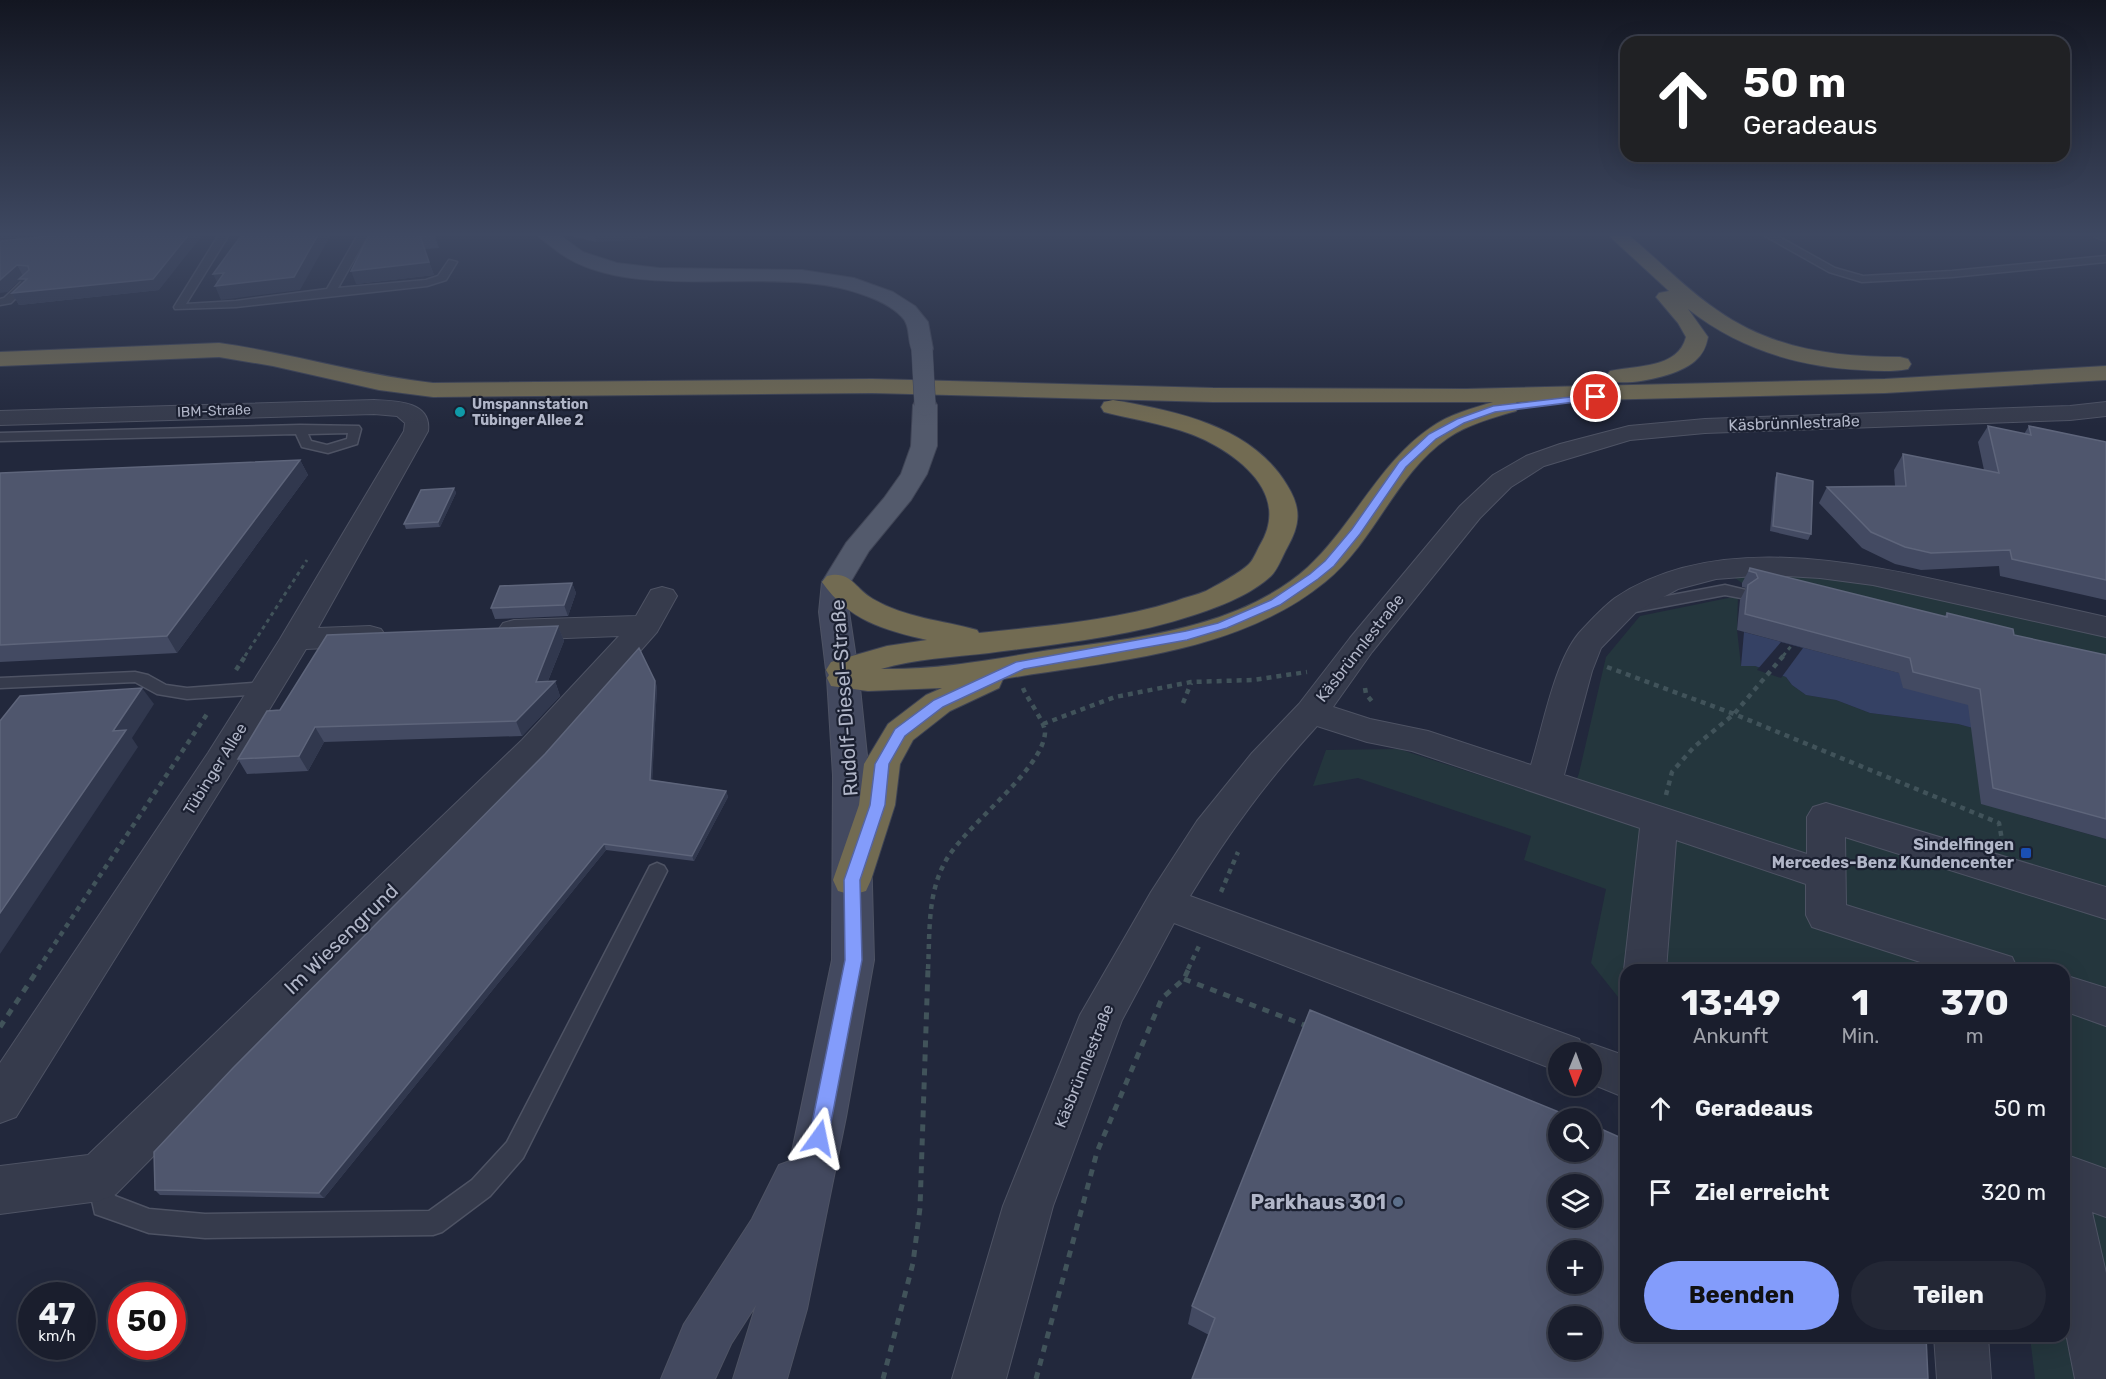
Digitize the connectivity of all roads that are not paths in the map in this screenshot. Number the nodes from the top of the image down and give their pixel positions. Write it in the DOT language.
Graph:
graph roads {
  1 [pos="185,297"];
  2 [pos="301,297"];
  3 [pos="889,297"];
  4 [pos="1666,297"];
  5 [pos="1688,297"];
  6 [pos="0,351"];
  7 [pos="0,359"];
  8 [pos="2104,363"];
  9 [pos="1577,380"];
  10 [pos="872,386"];
  11 [pos="1655,393"];
  12 [pos="2106,409"];
  13 [pos="0,418"];
  14 [pos="417,427"];
  15 [pos="300,429"];
  16 [pos="0,437"];
  17 [pos="837,582"];
  18 [pos="1741,593"];
  19 [pos="1616,611"];
  20 [pos="2106,627"];
  21 [pos="483,632"];
  22 [pos="401,635"];
  23 [pos="296,639"];
  24 [pos="1014,663"];
  25 [pos="843,674"];
  26 [pos="0,683"];
  27 [pos="265,688"];
  28 [pos="1308,692"];
  29 [pos="1544,783"];
  30 [pos="1659,822"];
  31 [pos="657,871"];
  32 [pos="1825,875"];
  33 [pos="852,880"];
  34 [pos="1165,903"];
  35 [pos="2106,903"];
  36 [pos="1646,964"];
  37 [pos="1977,964"];
  38 [pos="2070,995"];
  39 [pos="2106,1007"];
  40 [pos="1548,1047"];
  41 [pos="1602,1068"];
  42 [pos="1620,1075"];
  43 [pos="0,1102"];
  44 [pos="823,1117"];
  45 [pos="99,1177"];
  46 [pos="2070,1180"];
  47 [pos="0,1190"];
  48 [pos="2106,1193"];
  49 [pos="2070,1213"];
  50 [pos="2096,1297"];
  51 [pos="1961,1342"];
  52 [pos="692,1366"];
  53 [pos="760,1379"];
  54 [pos="979,1379"];
  55 [pos="1964,1379"];
  56 [pos="2102,1379"];
  1 -- 2 [label="lane"];
  3 -- 17 [label="main road, bridge"];
  4 -- 9 [label="highway"];
  5 -- 8 [label="highway"];
  6 -- 9 [label="highway"];
  7 -- 10 [label="highway"];
  8 -- 9 [label="highway"];
  8 -- 11 [label="highway"];
  10 -- 11 [label="highway"];
  10 -- 24 [label="highway"];
  11 -- 24 [label="highway"];
  12 -- 28 [label="street, Käsbrünnlestraße"];
  13 -- 14 [label="street, IBM-Straße"];
  14 -- 23 [label="street, Tübinger Allee"];
  15 -- 16 [label="lane"];
  17 -- 24 [label="highway"];
  17 -- 25 [label="main road, Rudolf-Diesel-Straße"];
  18 -- 19 [label="lane"];
  19 -- 20 [label="street"];
  19 -- 29 [label="street"];
  21 -- 45 [label="street, Im Wiesengrund"];
  22 -- 23 [label="street"];
  23 -- 27 [label="street, Tübinger Allee"];
  24 -- 25 [label="highway"];
  24 -- 33 [label="highway"];
  25 -- 33 [label="main road, Rudolf-Diesel-Straße"];
  26 -- 27 [label="lane"];
  27 -- 43 [label="street, Tübinger Allee"];
  28 -- 29 [label="street"];
  28 -- 34 [label="street, Käsbrünnlestraße"];
  29 -- 30 [label="street"];
  30 -- 32 [label="street"];
  30 -- 36 [label="street"];
  31 -- 45 [label="lane"];
  32 -- 35 [label="street"];
  32 -- 37 [label="street"];
  33 -- 44 [label="main road, Rudolf-Diesel-Straße"];
  34 -- 40 [label="street"];
  34 -- 54 [label="street, Käsbrünnlestraße"];
  38 -- 39 [label="street"];
  41 -- 42 [label="street"];
  44 -- 52 [label="main road"];
  44 -- 53 [label="main road, Rudolf-Diesel-Straße"];
  45 -- 47 [label="street"];
  46 -- 48 [label="street"];
  49 -- 50 [label="street"];
  50 -- 56 [label="street"];
  51 -- 55 [label="street"];
}
